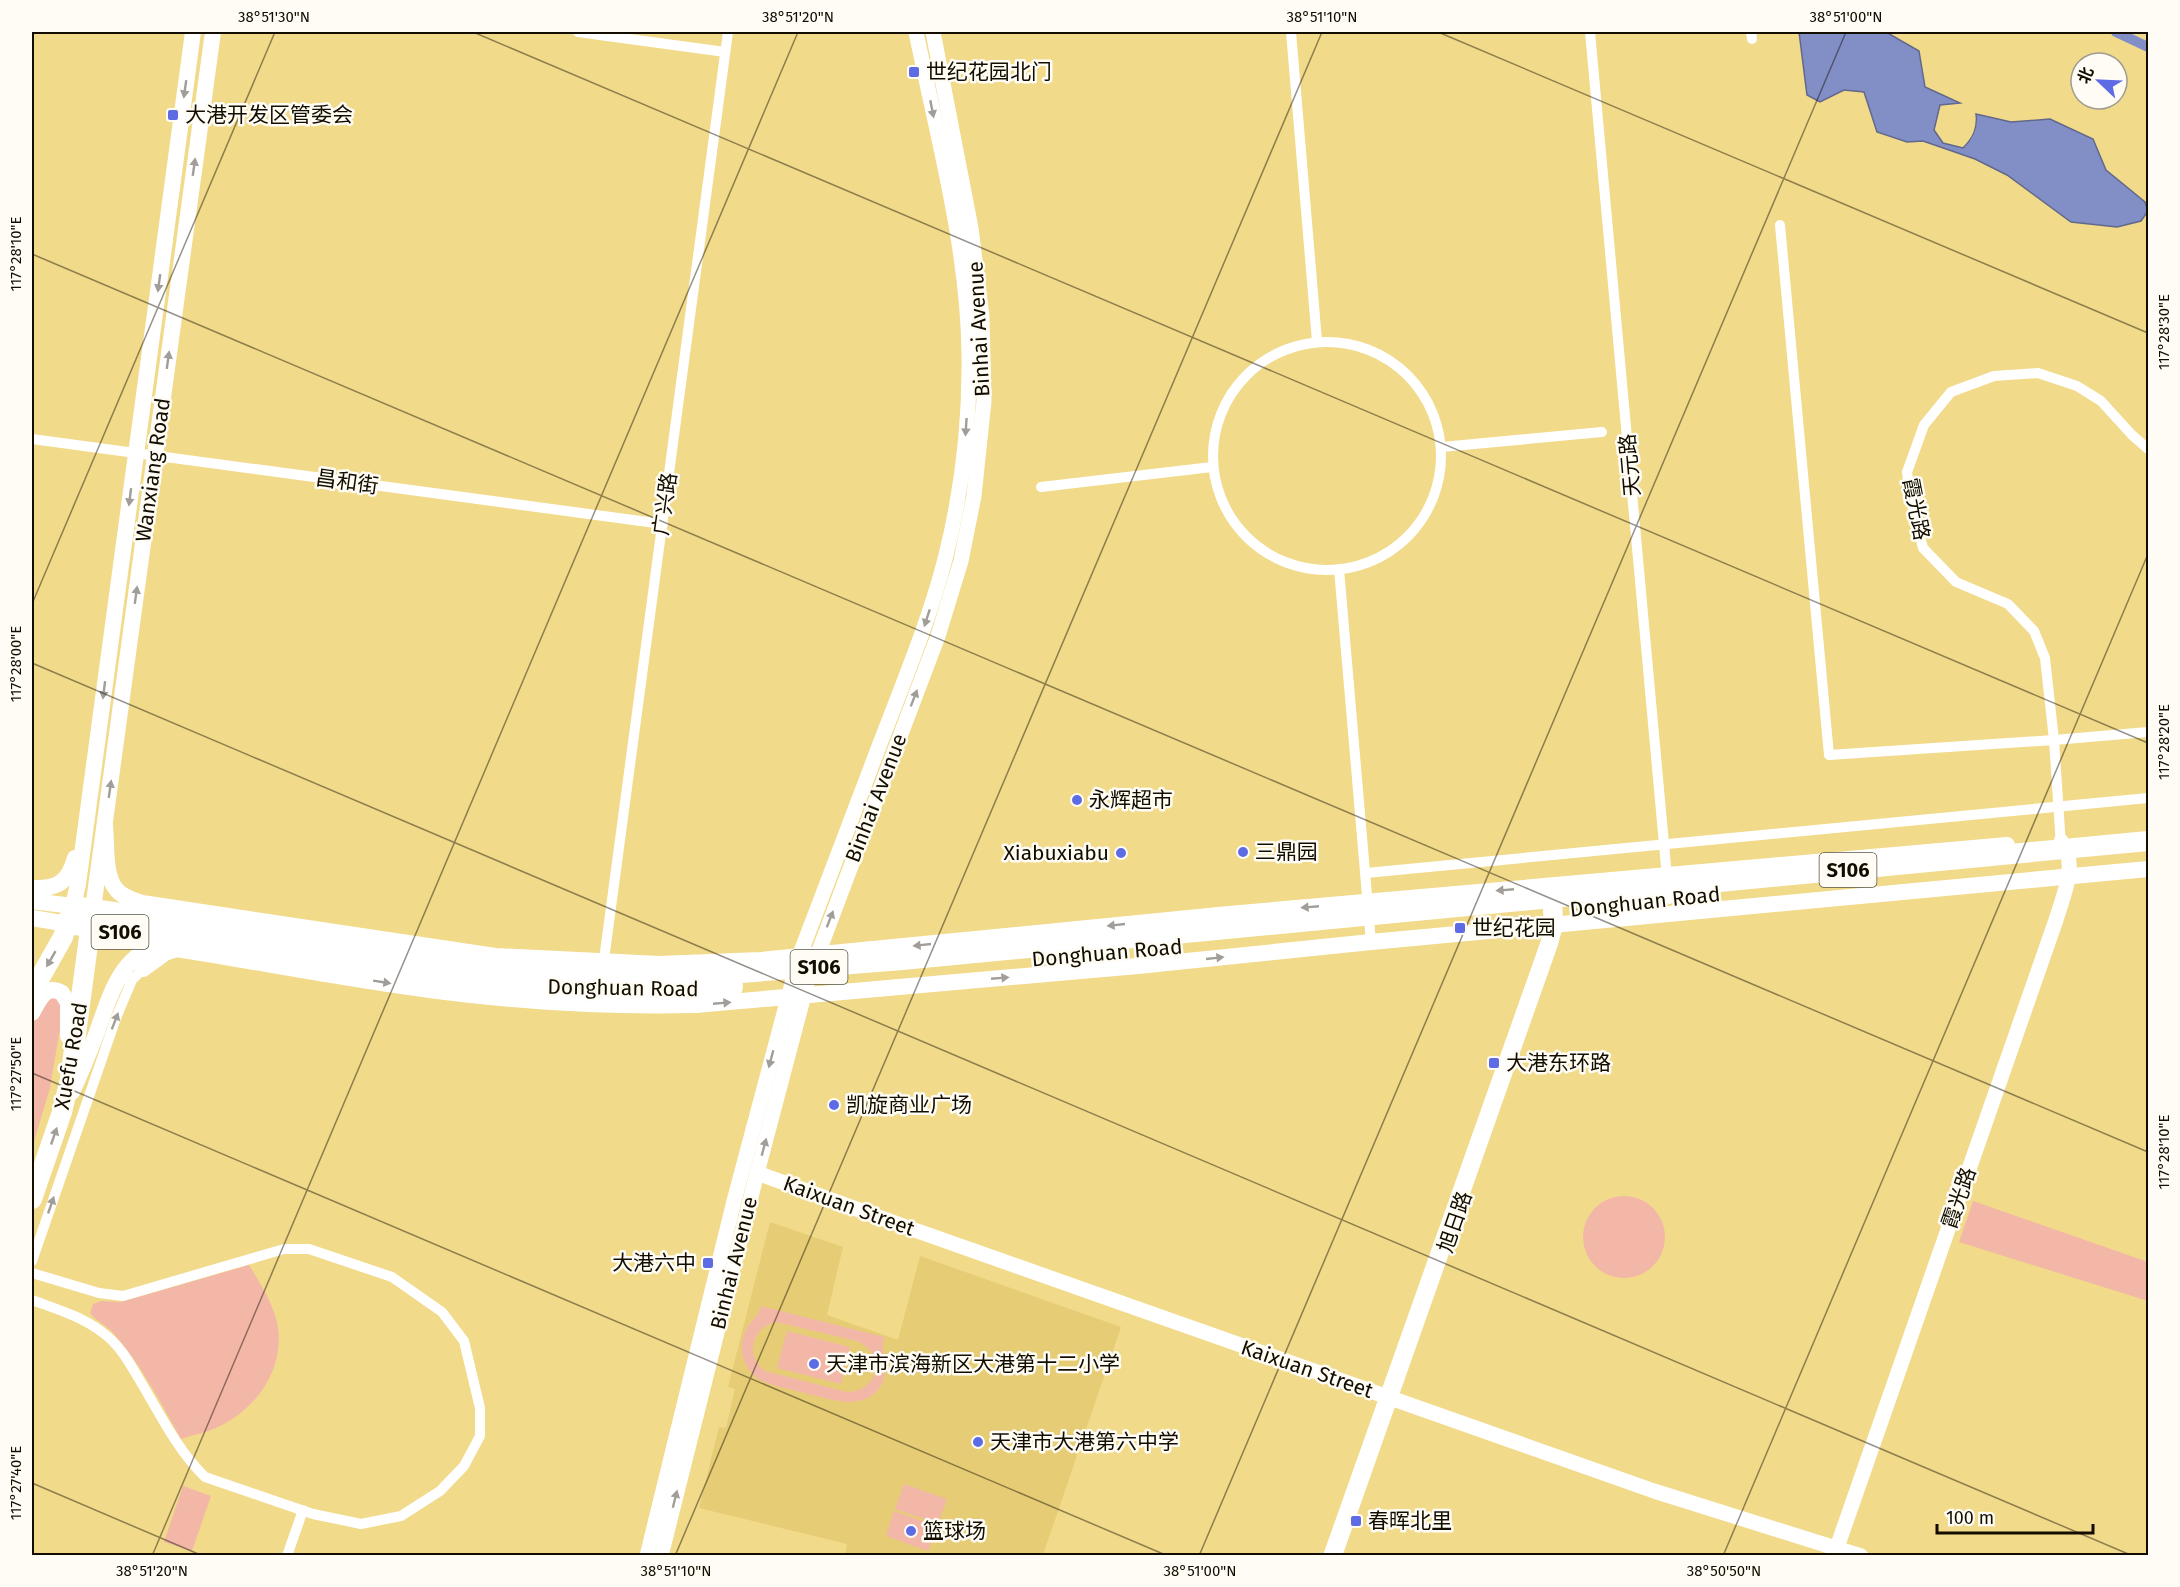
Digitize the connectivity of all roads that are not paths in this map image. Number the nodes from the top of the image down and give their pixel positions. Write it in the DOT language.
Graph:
graph roads {
  1 [pos="193,32"];
  2 [pos="213,32"];
  3 [pos="578,32"];
  4 [pos="728,32"];
  5 [pos="916,32"];
  6 [pos="933,32"];
  7 [pos="1291,32"];
  8 [pos="1590,32"];
  9 [pos="725,52"];
  10 [pos="1780,225"];
  11 [pos="1317,341"];
  12 [pos="1602,432"];
  13 [pos="32,439"];
  14 [pos="1442,447"];
  15 [pos="2148,449"];
  16 [pos="135,453"];
  17 [pos="155,456"];
  18 [pos="1212,468"];
  19 [pos="1041,487"];
  20 [pos="663,525"];
  21 [pos="1339,569"];
  22 [pos="2148,732"];
  23 [pos="2054,740"];
  24 [pos="2148,798"];
  25 [pos="2058,807"];
  26 [pos="87,820"];
  27 [pos="105,826"];
  28 [pos="2148,831"];
  29 [pos="2148,842"];
  30 [pos="1666,845"];
  31 [pos="2148,854"];
  32 [pos="2065,860"];
  33 [pos="2148,869"];
  34 [pos="1366,873"];
  35 [pos="1669,887"];
  36 [pos="32,888"];
  37 [pos="32,901"];
  38 [pos="1553,905"];
  39 [pos="71,915"];
  40 [pos="32,918"];
  41 [pos="92,918"];
  42 [pos="1370,922"];
  43 [pos="171,938"];
  44 [pos="143,969"];
  45 [pos="603,969"];
  46 [pos="802,975"];
  47 [pos="32,992"];
  48 [pos="32,1013"];
  49 [pos="62,1112"];
  50 [pos="756,1178"];
  51 [pos="32,1199"];
  52 [pos="32,1261"];
  53 [pos="32,1273"];
  54 [pos="32,1300"];
  55 [pos="1388,1401"];
  56 [pos="303,1510"];
  57 [pos="1830,1552"];
  58 [pos="287,1556"];
  59 [pos="647,1556"];
  60 [pos="661,1556"];
  61 [pos="1328,1556"];
  62 [pos="1337,1556"];
  63 [pos="1860,1556"];
  1 -- 16 [label="main road, Wanxiang Road, one-way"];
  17 -- 2 [label="main road, Wanxiang Road, one-way"];
  3 -- 9 [label="street"];
  4 -- 9 [label="street, 广兴路"];
  5 -- 46 [label="main road, Binhai Avenue, one-way"];
  46 -- 6 [label="main road, Binhai Avenue, one-way"];
  7 -- 11 [label="street"];
  8 -- 30 [label="street, 天元路"];
  9 -- 20 [label="street, 广兴路"];
  10 -- 23 [label="street"];
  11 -- 14 [label="street"];
  11 -- 18 [label="street"];
  12 -- 14 [label="street"];
  13 -- 16 [label="street, 昌和街"];
  14 -- 21 [label="street"];
  15 -- 23 [label="street, 霞光路"];
  16 -- 17 [label="street, 昌和街"];
  16 -- 26 [label="main road, Wanxiang Road, one-way"];
  17 -- 20 [label="street, 昌和街"];
  27 -- 17 [label="main road, Wanxiang Road, one-way"];
  18 -- 19 [label="street"];
  18 -- 21 [label="street"];
  20 -- 45 [label="street, 广兴路"];
  21 -- 34 [label="street"];
  22 -- 23 [label="street"];
  23 -- 25 [label="street, 霞光路"];
  24 -- 25 [label="street"];
  25 -- 30 [label="street"];
  25 -- 32 [label="street, 霞光路"];
  26 -- 36 [label="main road"];
  26 -- 39 [label="main road, Wanxiang Road"];
  27 -- 41 [label="main road, Wanxiang Road"];
  27 -- 45 [label="main road"];
  28 -- 32 [label="main road"];
  29 -- 32 [label="highway, Donghuan Road / S106"];
  30 -- 34 [label="street"];
  30 -- 35 [label="street, 天元路"];
  31 -- 32 [label="highway, Donghuan Road / S106"];
  32 -- 33 [label="main road"];
  32 -- 35 [label="highway, Donghuan Road / S106"];
  32 -- 38 [label="main road"];
  32 -- 57 [label="main road, 霞光路"];
  34 -- 42 [label="street"];
  35 -- 38 [label="highway, Donghuan Road / S106"];
  37 -- 39 [label="main road, S106"];
  38 -- 42 [label="highway, Donghuan Road / S106"];
  38 -- 55 [label="street, 旭日路"];
  39 -- 40 [label="main road, S106"];
  39 -- 41 [label="highway, Donghuan Road / S106"];
  39 -- 47 [label="highway, one-way"];
  41 -- 43 [label="highway, Donghuan Road / S106"];
  41 -- 45 [label="highway, Donghuan Road / S106"];
  41 -- 49 [label="highway, Xuefu Road"];
  42 -- 46 [label="highway, Donghuan Road / S106"];
  42 -- 46 [label="main road, one-way"];
  43 -- 46 [label="highway, Donghuan Road / S106"];
  43 -- 49 [label="main road"];
  44 -- 46 [label="main road, one-way"];
  52 -- 44 [label="street, one-way"];
  45 -- 46 [label="highway, Donghuan Road / S106"];
  50 -- 46 [label="main road, Binhai Avenue, one-way"];
  46 -- 59 [label="main road, Binhai Avenue, one-way"];
  48 -- 49 [label="main road"];
  51 -- 49 [label="highway, Xuefu Road, one-way"];
  50 -- 55 [label="main road, Kaixuan Street"];
  60 -- 50 [label="main road, Binhai Avenue, one-way"];
  53 -- 56 [label="street"];
  54 -- 56 [label="street"];
  55 -- 57 [label="main road, Kaixuan Street"];
  55 -- 61 [label="street, 旭日路"];
  55 -- 62 [label="street, 旭日路"];
  56 -- 58 [label="street"];
  57 -- 63 [label="main road, Kaixuan Street"];
}
